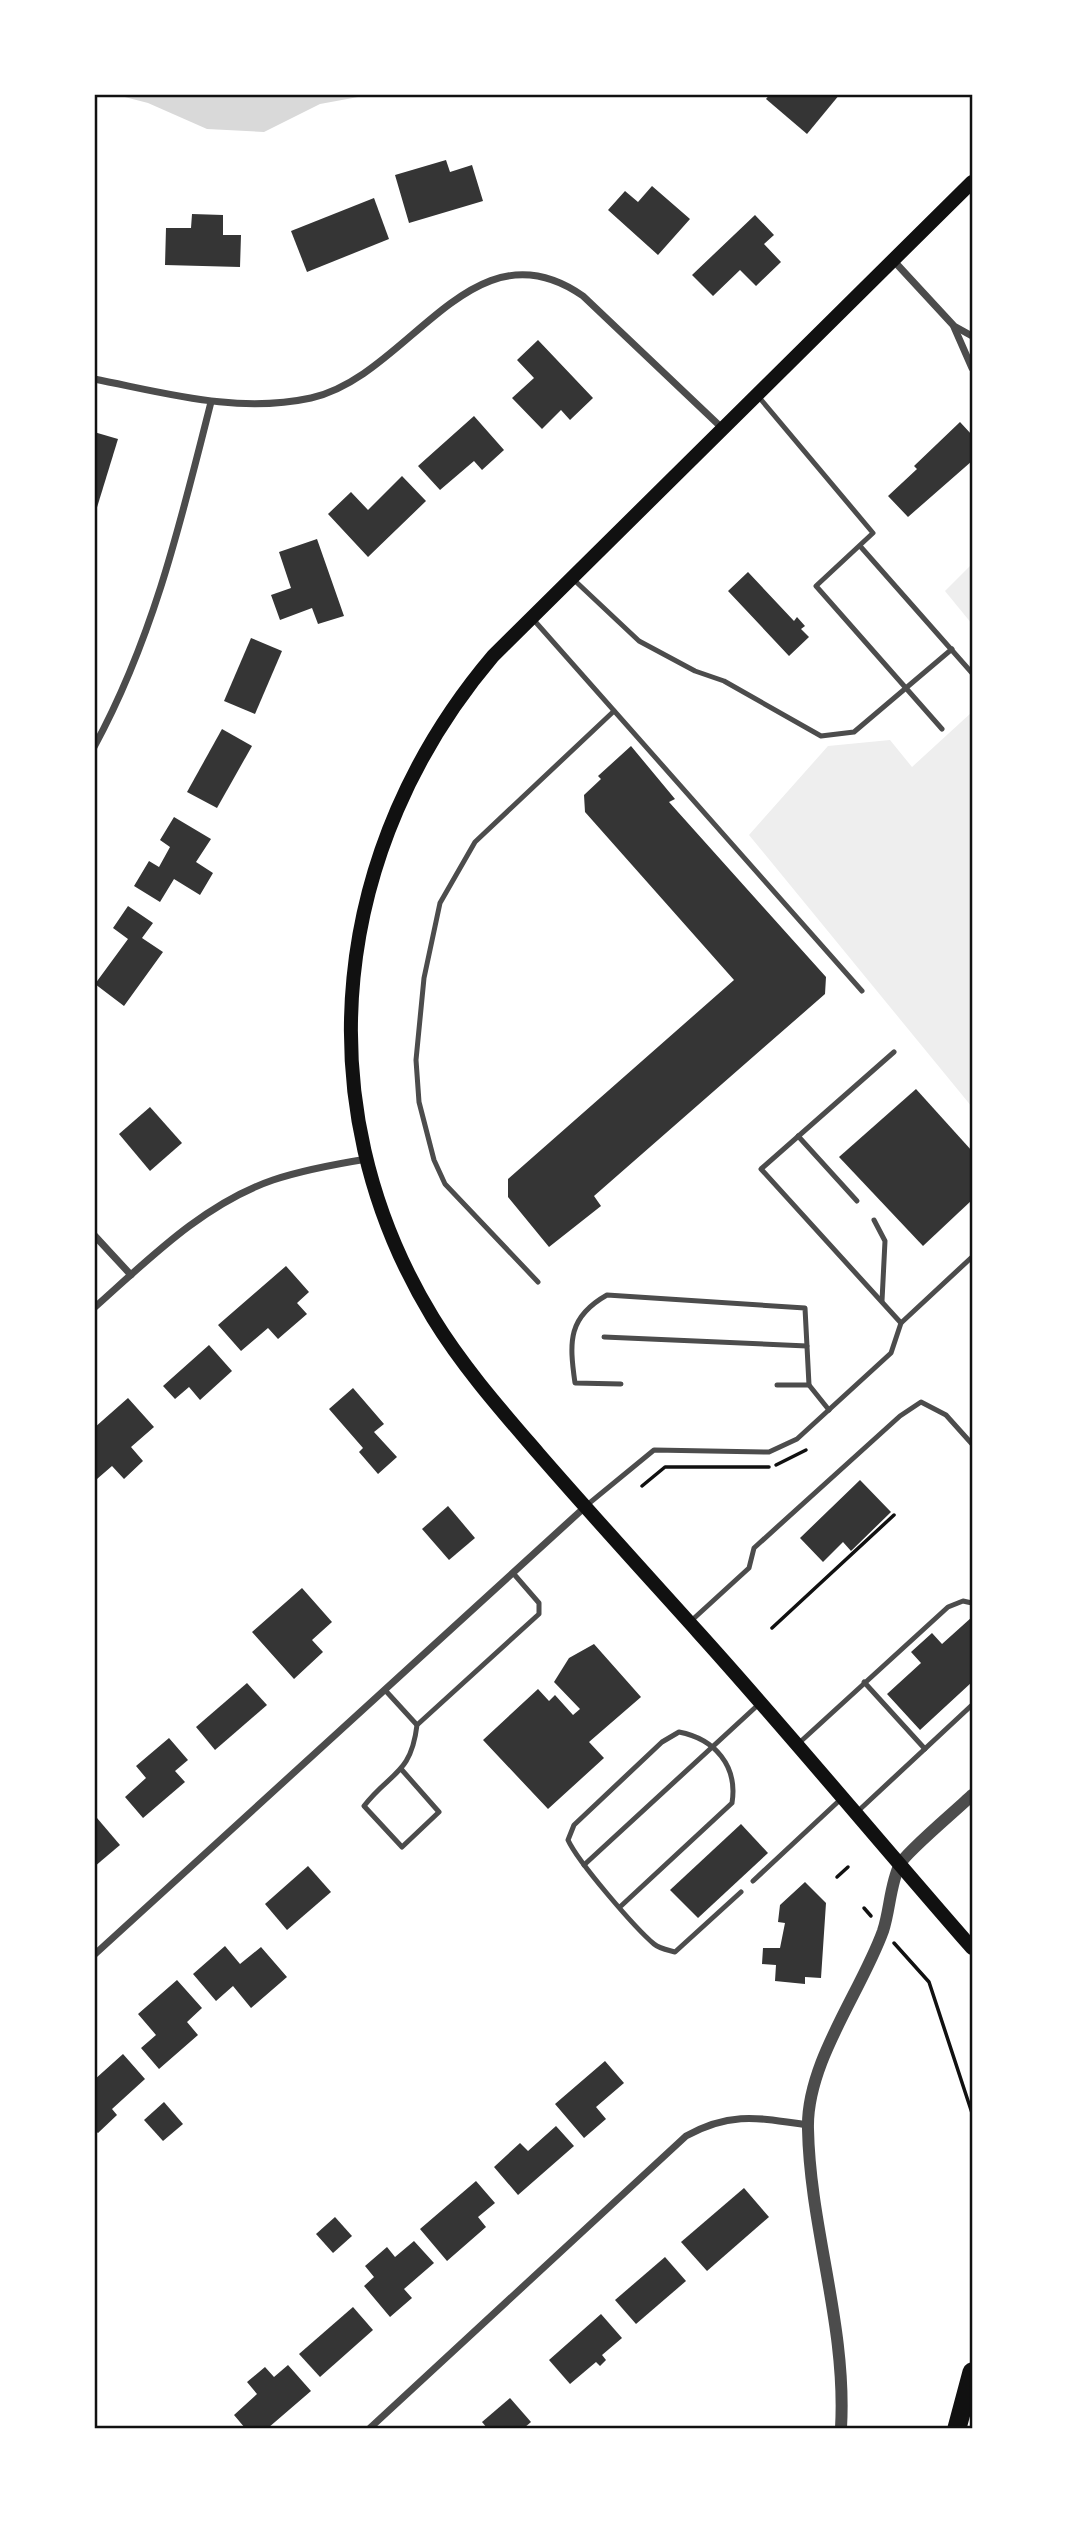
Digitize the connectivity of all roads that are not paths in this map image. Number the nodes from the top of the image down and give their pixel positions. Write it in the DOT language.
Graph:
graph roads {
  1 [pos="972,182"];
  2 [pos="892,260"];
  3 [pos="954,326"];
  4 [pos="972,337"];
  5 [pos="972,368"];
  6 [pos="94,379"];
  7 [pos="756,394"];
  8 [pos="211,402"];
  9 [pos="722,428"];
  10 [pos="860,545"];
  11 [pos="572,578"];
  12 [pos="531,618"];
  13 [pos="951,649"];
  14 [pos="972,673"];
  15 [pos="906,688"];
  16 [pos="614,711"];
  17 [pos="942,729"];
  18 [pos="94,747"];
  19 [pos="862,991"];
  20 [pos="894,1052"];
  21 [pos="798,1136"];
  22 [pos="369,1159"];
  23 [pos="857,1201"];
  24 [pos="874,1220"];
  25 [pos="94,1235"];
  26 [pos="972,1257"];
  27 [pos="131,1275"];
  28 [pos="538,1282"];
  29 [pos="882,1302"];
  30 [pos="94,1308"];
  31 [pos="901,1322"];
  32 [pos="604,1338"];
  33 [pos="807,1346"];
  34 [pos="621,1384"];
  35 [pos="777,1385"];
  36 [pos="809,1385"];
  37 [pos="829,1410"];
  38 [pos="972,1444"];
  39 [pos="585,1507"];
  40 [pos="513,1573"];
  41 [pos="972,1603"];
  42 [pos="690,1623"];
  43 [pos="864,1682"];
  44 [pos="386,1690"];
  45 [pos="762,1702"];
  46 [pos="972,1705"];
  47 [pos="417,1725"];
  48 [pos="714,1745"];
  49 [pos="797,1745"];
  50 [pos="925,1749"];
  51 [pos="402,1770"];
  52 [pos="972,1795"];
  53 [pos="842,1797"];
  54 [pos="856,1814"];
  55 [pos="900,1863"];
  56 [pos="584,1865"];
  57 [pos="753,1881"];
  58 [pos="741,1892"];
  59 [pos="621,1906"];
  60 [pos="972,1948"];
  61 [pos="94,1955"];
  62 [pos="807,2125"];
  63 [pos="972,2372"];
  64 [pos="370,2428"];
  65 [pos="841,2428"];
  66 [pos="957,2428"];
  1 -- 2 [label="main road"];
  2 -- 3 [label="street"];
  2 -- 7 [label="main road"];
  3 -- 4 [label="street"];
  3 -- 5 [label="street"];
  6 -- 8 [label="street"];
  7 -- 9 [label="main road"];
  7 -- 10 [label="lane"];
  8 -- 9 [label="street"];
  8 -- 18 [label="street"];
  9 -- 11 [label="main road"];
  10 -- 13 [label="lane"];
  10 -- 15 [label="lane"];
  11 -- 12 [label="main road"];
  11 -- 15 [label="lane"];
  12 -- 16 [label="lane"];
  12 -- 22 [label="main road"];
  13 -- 14 [label="lane"];
  13 -- 15 [label="lane"];
  15 -- 17 [label="lane"];
  16 -- 19 [label="lane"];
  16 -- 28 [label="lane"];
  20 -- 21 [label="lane"];
  21 -- 23 [label="lane"];
  21 -- 29 [label="lane"];
  22 -- 27 [label="street"];
  22 -- 39 [label="main road"];
  24 -- 29 [label="lane"];
  25 -- 27 [label="street"];
  26 -- 31 [label="lane"];
  27 -- 30 [label="street"];
  29 -- 31 [label="lane"];
  31 -- 37 [label="lane"];
  32 -- 33 [label="lane"];
  33 -- 34 [label="lane"];
  33 -- 36 [label="lane"];
  35 -- 36 [label="lane"];
  36 -- 37 [label="lane"];
  37 -- 39 [label="lane"];
  38 -- 42 [label="lane"];
  39 -- 40 [label="street"];
  39 -- 42 [label="main road"];
  40 -- 44 [label="street"];
  40 -- 47 [label="lane"];
  41 -- 43 [label="lane"];
  42 -- 45 [label="main road"];
  43 -- 49 [label="lane"];
  43 -- 50 [label="lane"];
  44 -- 47 [label="lane"];
  44 -- 61 [label="street"];
  45 -- 48 [label="lane"];
  45 -- 49 [label="main road"];
  46 -- 50 [label="lane"];
  47 -- 51 [label="lane"];
  48 -- 56 [label="lane"];
  48 -- 56 [label="lane"];
  48 -- 59 [label="lane"];
  49 -- 53 [label="main road"];
  50 -- 54 [label="lane"];
  51 -- 51 [label="lane"];
  52 -- 55 [label="street"];
  53 -- 54 [label="main road"];
  53 -- 57 [label="lane"];
  54 -- 55 [label="main road"];
  55 -- 60 [label="main road"];
  55 -- 62 [label="street"];
  56 -- 59 [label="lane"];
  58 -- 59 [label="lane"];
  62 -- 64 [label="street"];
  62 -- 65 [label="street"];
  63 -- 66 [label="highway"];
}
